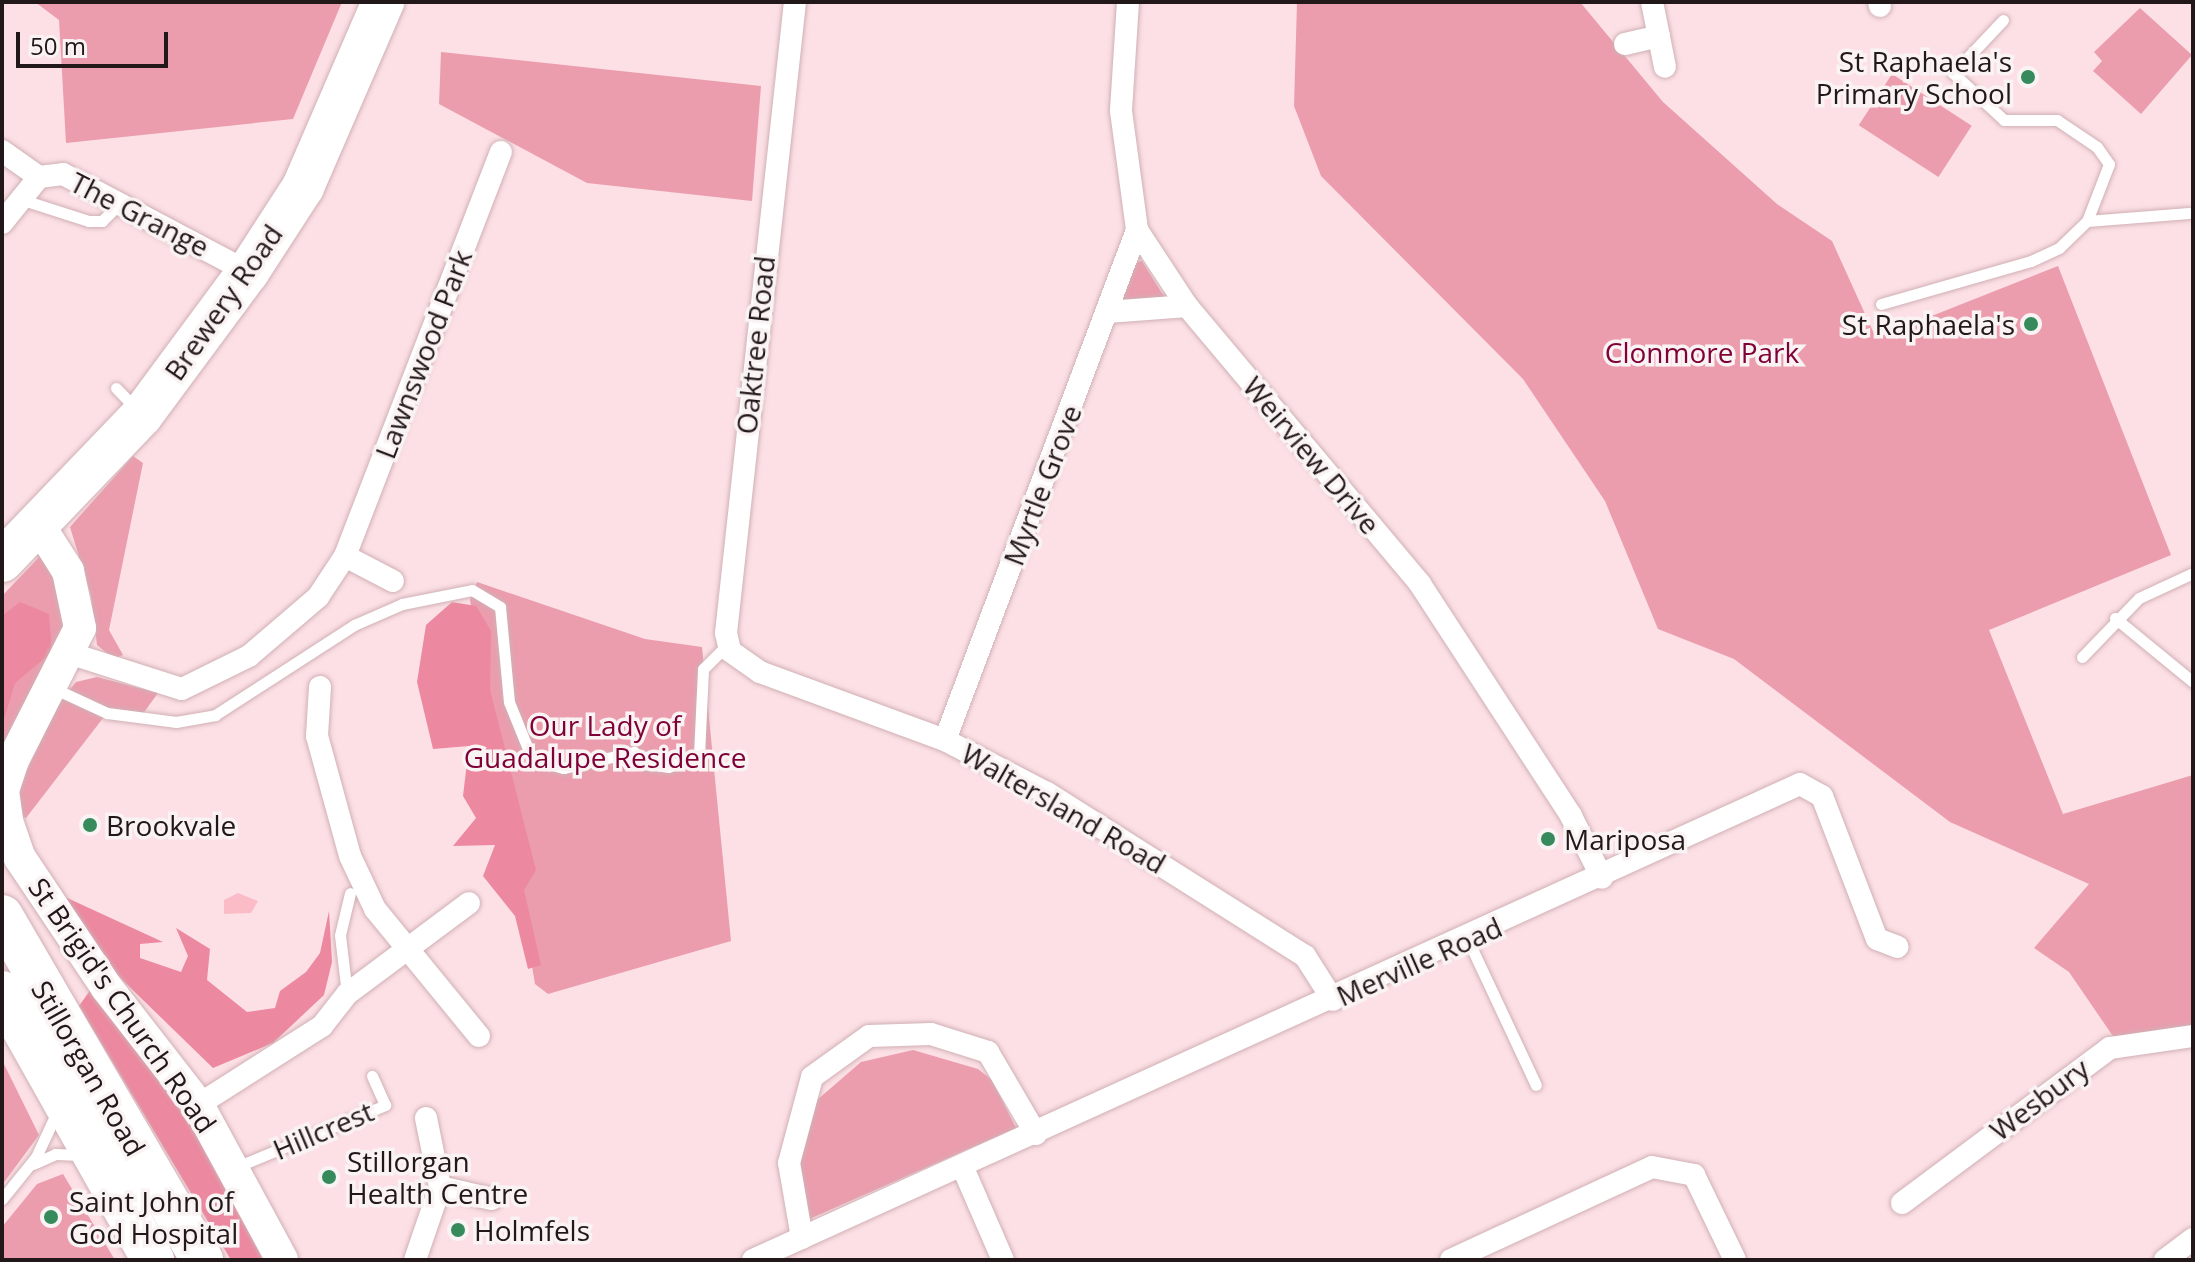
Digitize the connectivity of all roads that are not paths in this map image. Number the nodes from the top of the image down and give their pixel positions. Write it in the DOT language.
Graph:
graph roads {
  1 [pos="383,2"];
  2 [pos="795,2"];
  3 [pos="1128,2"];
  4 [pos="1652,2"];
  5 [pos="2003,20"];
  6 [pos="1659,36"];
  7 [pos="1625,44"];
  8 [pos="1665,67"];
  9 [pos="2,151"];
  10 [pos="501,152"];
  11 [pos="39,177"];
  12 [pos="120,203"];
  13 [pos="9,208"];
  14 [pos="2192,215"];
  15 [pos="2087,221"];
  16 [pos="1137,230"];
  17 [pos="248,272"];
  18 [pos="1881,304"];
  19 [pos="1187,306"];
  20 [pos="1108,312"];
  21 [pos="40,527"];
  22 [pos="345,556"];
  23 [pos="2,561"];
  24 [pos="2193,573"];
  25 [pos="393,581"];
  26 [pos="2115,618"];
  27 [pos="728,644"];
  28 [pos="72,654"];
  29 [pos="2082,657"];
  30 [pos="2193,682"];
  31 [pos="320,687"];
  32 [pos="52,688"];
  33 [pos="945,740"];
  34 [pos="1602,878"];
  35 [pos="350,893"];
  36 [pos="469,903"];
  37 [pos="2,916"];
  38 [pos="1468,940"];
  39 [pos="1898,947"];
  40 [pos="405,951"];
  41 [pos="2,992"];
  42 [pos="347,994"];
  43 [pos="1333,1000"];
  44 [pos="479,1036"];
  45 [pos="2193,1036"];
  46 [pos="372,1076"];
  47 [pos="1536,1085"];
  48 [pos="62,1097"];
  49 [pos="198,1105"];
  50 [pos="426,1118"];
  51 [pos="1036,1134"];
  52 [pos="101,1165"];
  53 [pos="963,1168"];
  54 [pos="26,1169"];
  55 [pos="233,1169"];
  56 [pos="440,1187"];
  57 [pos="2,1199"];
  58 [pos="492,1199"];
  59 [pos="1902,1203"];
  60 [pos="802,1238"];
  61 [pos="2193,1239"];
  62 [pos="153,1260"];
  63 [pos="202,1260"];
  64 [pos="282,1260"];
  65 [pos="415,1260"];
  66 [pos="753,1260"];
  67 [pos="1003,1260"];
  68 [pos="1451,1260"];
  69 [pos="1735,1260"];
  70 [pos="2165,1260"];
  1 -- 17 [label="highway, Brewery Road"];
  2 -- 27 [label="street, Oaktree Road"];
  3 -- 16 [label="street, Weirview Drive"];
  4 -- 6 [label="street"];
  5 -- 15 [label="lane"];
  6 -- 7 [label="street"];
  6 -- 8 [label="street"];
  9 -- 11 [label="street"];
  10 -- 22 [label="street, Lawnswood Park"];
  11 -- 12 [label="street, The Grange"];
  11 -- 13 [label="street, The Grange"];
  12 -- 13 [label="lane"];
  12 -- 17 [label="street, The Grange"];
  14 -- 15 [label="lane"];
  15 -- 18 [label="lane"];
  16 -- 19 [label="street, Weirview Drive"];
  16 -- 20 [label="street, Myrtle Grove"];
  17 -- 21 [label="highway, Brewery Road"];
  19 -- 20 [label="street"];
  19 -- 34 [label="street, Weirview Drive"];
  20 -- 33 [label="street, Myrtle Grove"];
  21 -- 23 [label="highway, Brewery Road"];
  21 -- 28 [label="street, St Brigid's Church Road"];
  22 -- 25 [label="street"];
  22 -- 28 [label="street, Lawnswood Park"];
  24 -- 26 [label="lane"];
  26 -- 29 [label="lane"];
  26 -- 30 [label="lane"];
  27 -- 32 [label="lane"];
  27 -- 33 [label="street, Waltersland Road"];
  28 -- 32 [label="street, St Brigid's Church Road"];
  31 -- 40 [label="street"];
  32 -- 49 [label="street, St Brigid's Church Road"];
  33 -- 43 [label="street, Waltersland Road"];
  34 -- 38 [label="street, Merville Road"];
  34 -- 39 [label="street, Merville Road"];
  35 -- 42 [label="lane"];
  36 -- 40 [label="street"];
  37 -- 63 [label="highway, Stillorgan Road"];
  38 -- 43 [label="street, Merville Road"];
  38 -- 47 [label="lane"];
  40 -- 42 [label="street"];
  40 -- 44 [label="street"];
  41 -- 48 [label="highway, Stillorgan Road"];
  42 -- 49 [label="street"];
  43 -- 51 [label="street, Merville Road"];
  45 -- 59 [label="street, Wesbury"];
  46 -- 55 [label="lane, Hillcrest"];
  48 -- 52 [label="highway, Stillorgan Road"];
  48 -- 54 [label="lane"];
  49 -- 55 [label="street, St Brigid's Church Road"];
  50 -- 56 [label="street"];
  51 -- 53 [label="street, Merville Road"];
  51 -- 60 [label="street"];
  52 -- 54 [label="lane"];
  52 -- 62 [label="highway, Stillorgan Road"];
  53 -- 60 [label="street, Merville Road"];
  53 -- 67 [label="street"];
  54 -- 57 [label="lane"];
  55 -- 64 [label="street, St Brigid's Church Road"];
  56 -- 58 [label="street"];
  56 -- 65 [label="street"];
  60 -- 66 [label="street, Merville Road"];
  61 -- 70 [label="street"];
  68 -- 69 [label="street"];
}
